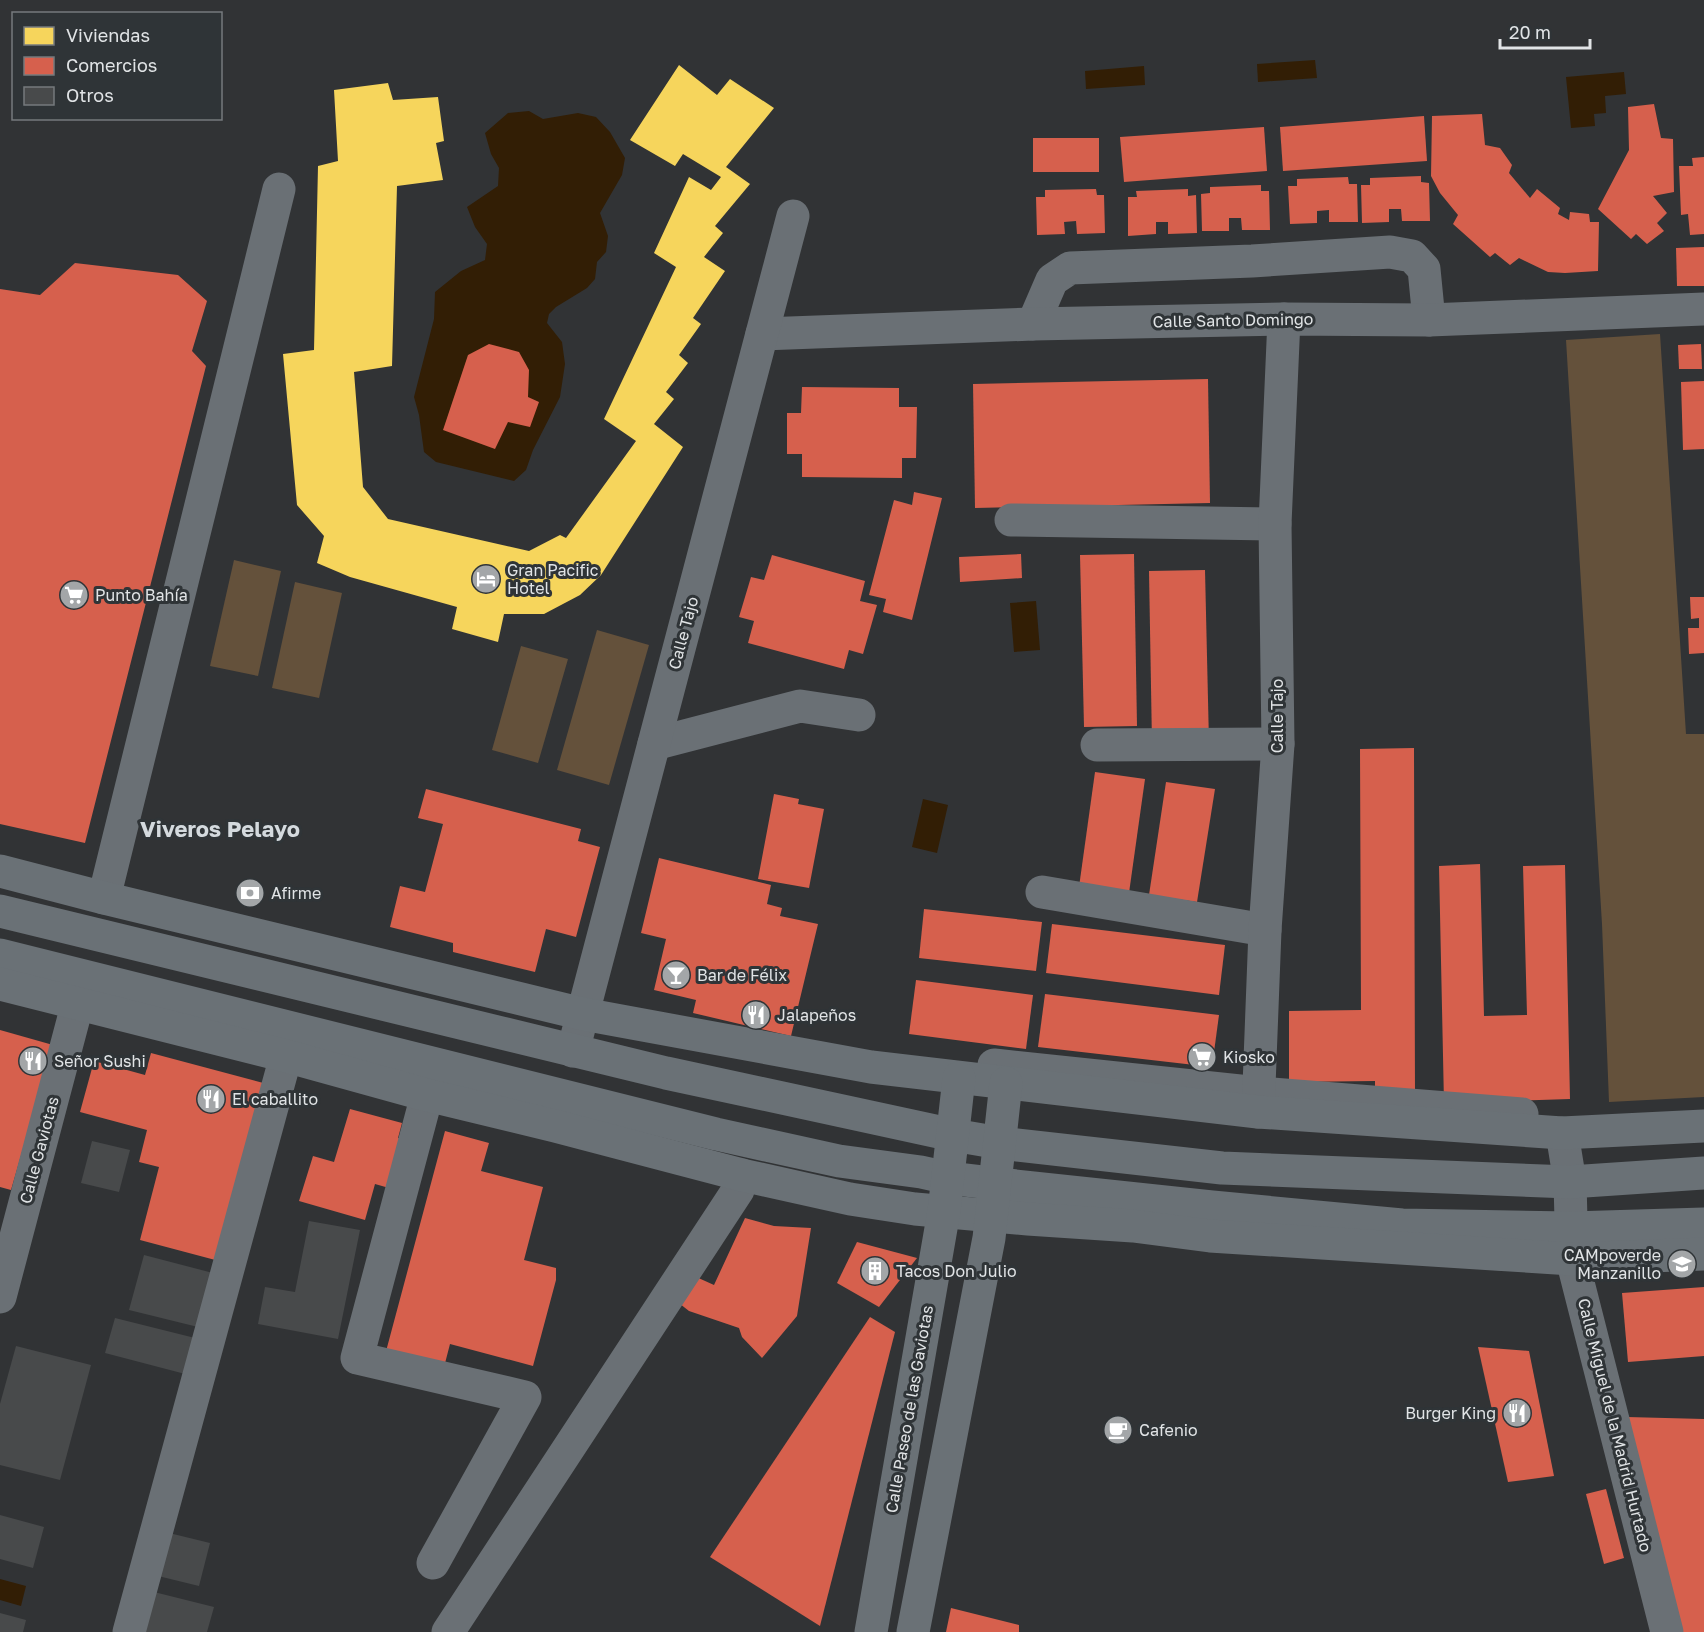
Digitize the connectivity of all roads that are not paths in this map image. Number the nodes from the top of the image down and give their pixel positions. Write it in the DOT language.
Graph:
graph roads {
  1 [pos="279,189"];
  2 [pos="794,216"];
  3 [pos="1704,309"];
  4 [pos="1284,319"];
  5 [pos="1429,320"];
  6 [pos="1033,324"];
  7 [pos="762,334"];
  8 [pos="1011,520"];
  9 [pos="1275,524"];
  10 [pos="859,715"];
  11 [pos="654,744"];
  12 [pos="1278,744"];
  13 [pos="1097,745"];
  14 [pos="0,856"];
  15 [pos="0,871"];
  16 [pos="106,891"];
  17 [pos="1042,892"];
  18 [pos="0,911"];
  19 [pos="1265,930"];
  20 [pos="0,955"];
  21 [pos="0,984"];
  22 [pos="78,1002"];
  23 [pos="585,1007"];
  24 [pos="573,1051"];
  25 [pos="286,1056"];
  26 [pos="871,1067"];
  27 [pos="666,1073"];
  28 [pos="959,1078"];
  29 [pos="1006,1083"];
  30 [pos="427,1095"];
  31 [pos="1259,1103"];
  32 [pos="1704,1111"];
  33 [pos="1704,1126"];
  34 [pos="1562,1133"];
  35 [pos="953,1135"];
  36 [pos="1000,1143"];
  37 [pos="1704,1173"];
  38 [pos="742,1174"];
  39 [pos="948,1178"];
  40 [pos="1570,1182"];
  41 [pos="996,1183"];
  42 [pos="944,1211"];
  43 [pos="991,1216"];
  44 [pos="1704,1224"];
  45 [pos="1572,1243"];
  46 [pos="1704,1254"];
  47 [pos="0,1298"];
  48 [pos="433,1563"];
  49 [pos="129,1632"];
  50 [pos="448,1632"];
  51 [pos="870,1632"];
  52 [pos="913,1632"];
  53 [pos="1667,1632"];
  1 -- 16 [label="street"];
  2 -- 7 [label="street, Calle Tajo"];
  3 -- 5 [label="street, Calle Santo Domingo"];
  4 -- 5 [label="street, Calle Santo Domingo"];
  4 -- 6 [label="street, Calle Santo Domingo"];
  4 -- 9 [label="street, Calle Tajo"];
  5 -- 6 [label="street"];
  6 -- 7 [label="street, Calle Santo Domingo"];
  7 -- 11 [label="street, Calle Tajo"];
  8 -- 9 [label="street"];
  9 -- 12 [label="street, Calle Tajo"];
  10 -- 11 [label="street"];
  11 -- 23 [label="street, Calle Tajo"];
  12 -- 13 [label="street"];
  12 -- 19 [label="street, Calle Tajo"];
  14 -- 16 [label="street"];
  15 -- 16 [label="main road"];
  16 -- 23 [label="main road"];
  17 -- 19 [label="street"];
  18 -- 24 [label="main road"];
  19 -- 31 [label="street, Calle Tajo"];
  20 -- 39 [label="main road"];
  21 -- 22 [label="main road"];
  22 -- 25 [label="main road"];
  22 -- 47 [label="street, Calle Gaviotas"];
  23 -- 24 [label="street, Calle Tajo"];
  23 -- 26 [label="main road"];
  23 -- 31 [label="street"];
  24 -- 27 [label="main road"];
  25 -- 30 [label="main road"];
  25 -- 49 [label="street"];
  26 -- 27 [label="main road"];
  26 -- 28 [label="main road"];
  27 -- 35 [label="main road"];
  28 -- 29 [label="main road"];
  28 -- 35 [label="main road, Calle Paseo de las Gaviotas"];
  29 -- 31 [label="main road"];
  29 -- 36 [label="main road"];
  30 -- 38 [label="main road"];
  30 -- 48 [label="street"];
  31 -- 32 [label="street"];
  31 -- 34 [label="main road"];
  33 -- 34 [label="main road"];
  34 -- 40 [label="street, Calle Miguel de la Madrid Hurtado"];
  35 -- 36 [label="main road"];
  35 -- 39 [label="main road, Calle Paseo de las Gaviotas"];
  36 -- 40 [label="main road"];
  36 -- 41 [label="main road"];
  37 -- 40 [label="main road"];
  38 -- 42 [label="main road"];
  38 -- 50 [label="street"];
  39 -- 41 [label="main road"];
  39 -- 42 [label="main road, Calle Paseo de las Gaviotas"];
  40 -- 45 [label="street, Calle Miguel de la Madrid Hurtado"];
  41 -- 43 [label="main road"];
  41 -- 45 [label="main road"];
  42 -- 43 [label="main road"];
  42 -- 51 [label="main road, Calle Paseo de las Gaviotas"];
  43 -- 45 [label="main road"];
  43 -- 52 [label="main road"];
  44 -- 45 [label="main road"];
  45 -- 46 [label="main road"];
  45 -- 53 [label="street, Calle Miguel de la Madrid Hurtado"];
}
